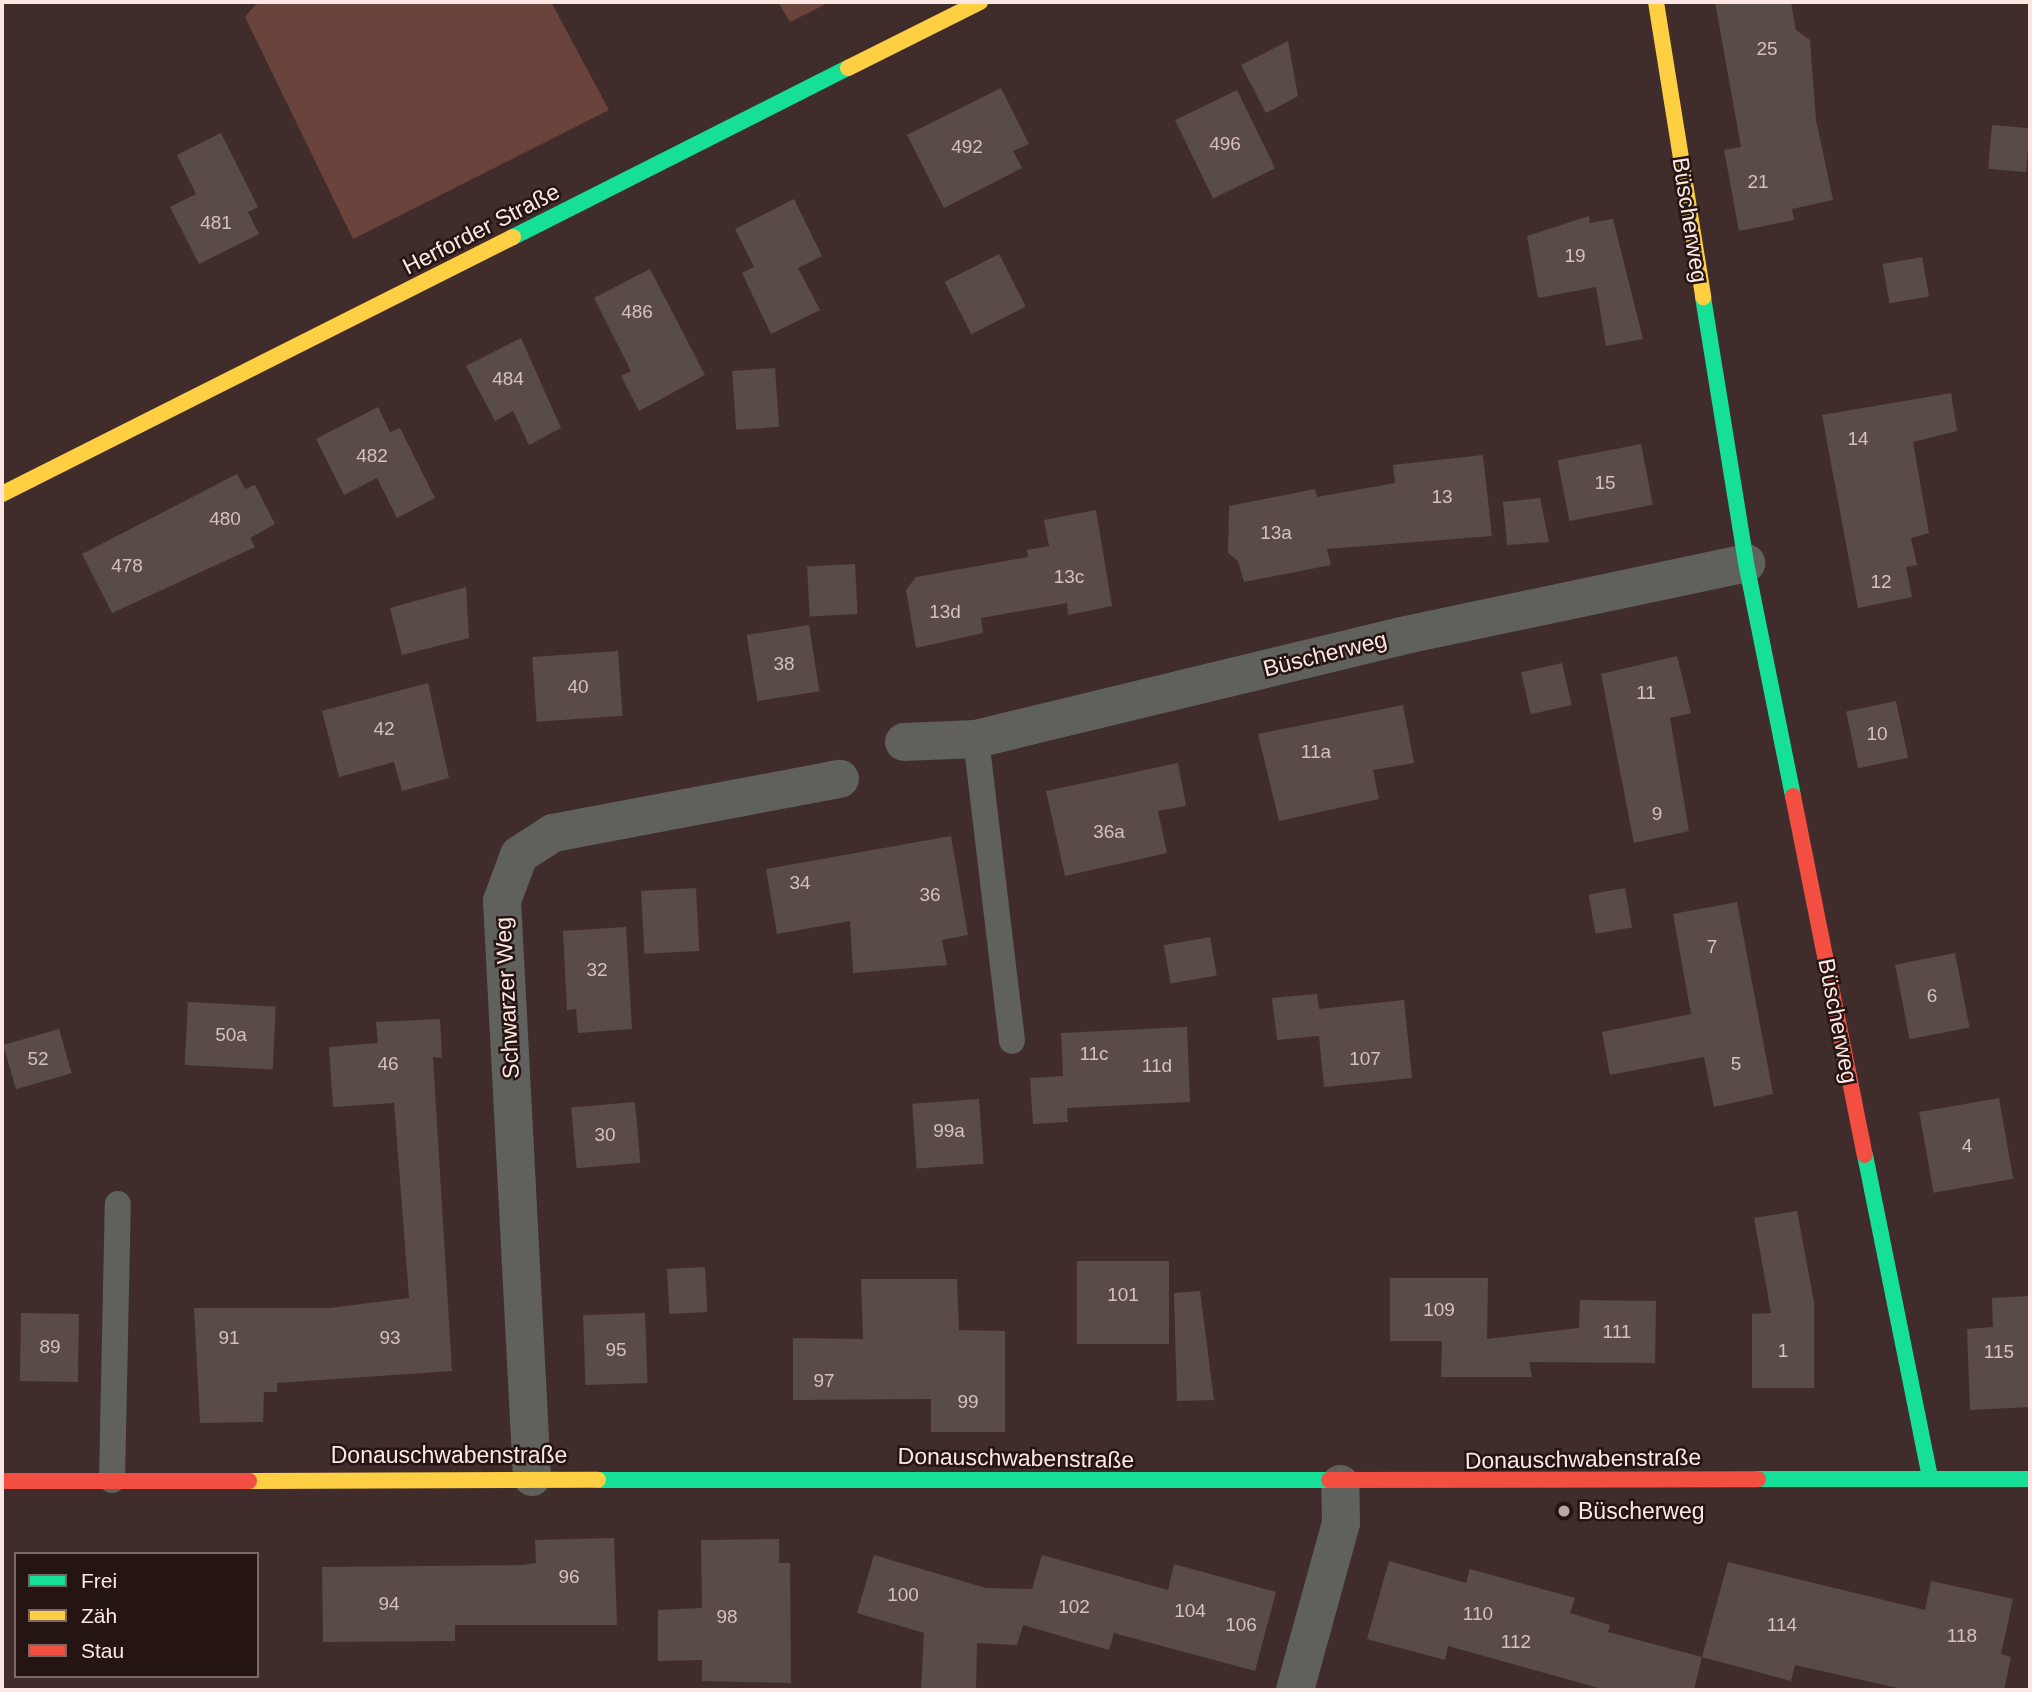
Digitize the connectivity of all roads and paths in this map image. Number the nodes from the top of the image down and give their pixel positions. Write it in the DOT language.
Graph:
graph roads {
  1 [pos="980,2"];
  2 [pos="1656,2"];
  3 [pos="2,494"];
  4 [pos="1746,563"];
  5 [pos="976,739"];
  6 [pos="904,742"];
  7 [pos="840,779"];
  8 [pos="1012,1041"];
  9 [pos="118,1204"];
  10 [pos="532,1477"];
  11 [pos="1930,1478"];
  12 [pos="2030,1479"];
  13 [pos="112,1480"];
  14 [pos="2,1481"];
  15 [pos="1340,1484"];
  16 [pos="1295,1690"];
  1 -- 3 [label="street, Herforder Straße"];
  2 -- 4 [label="street, Büscherweg"];
  4 -- 5 [label="street, Büscherweg"];
  4 -- 11 [label="street, Büscherweg"];
  5 -- 6 [label="street, Büscherweg"];
  5 -- 8 [label="lane"];
  7 -- 10 [label="street, Schwarzer Weg"];
  9 -- 13 [label="lane"];
  10 -- 13 [label="street, Donauschwabenstraße"];
  10 -- 15 [label="street, Donauschwabenstraße"];
  11 -- 12 [label="street, Donauschwabenstraße"];
  11 -- 15 [label="street, Donauschwabenstraße"];
  13 -- 14 [label="street, Donauschwabenstraße"];
  15 -- 16 [label="street"];
}
